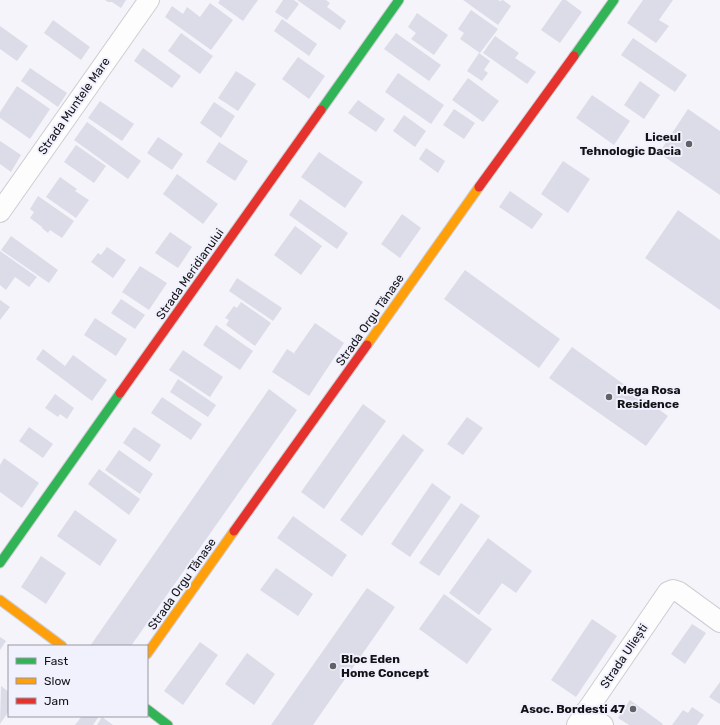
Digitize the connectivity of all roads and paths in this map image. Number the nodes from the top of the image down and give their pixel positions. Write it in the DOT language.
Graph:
graph roads {
  1 [pos="149,0"];
  2 [pos="399,0"];
  3 [pos="614,0"];
  4 [pos="0,212"];
  5 [pos="0,562"];
  6 [pos="0,600"];
  7 [pos="720,622"];
  8 [pos="61,645"];
  9 [pos="148,653"];
  10 [pos="148,710"];
  11 [pos="581,719"];
  12 [pos="168,725"];
  13 [pos="603,725"];
  1 -- 4 [label="street, Strada Muntele Mare"];
  2 -- 5 [label="street, Strada Meridianului"];
  3 -- 9 [label="street, Strada Orgu Tănase"];
  6 -- 8 [label="street"];
  7 -- 11 [label="street, Strada Uliești"];
  10 -- 12 [label="street"];
  11 -- 13 [label="street"];
}
